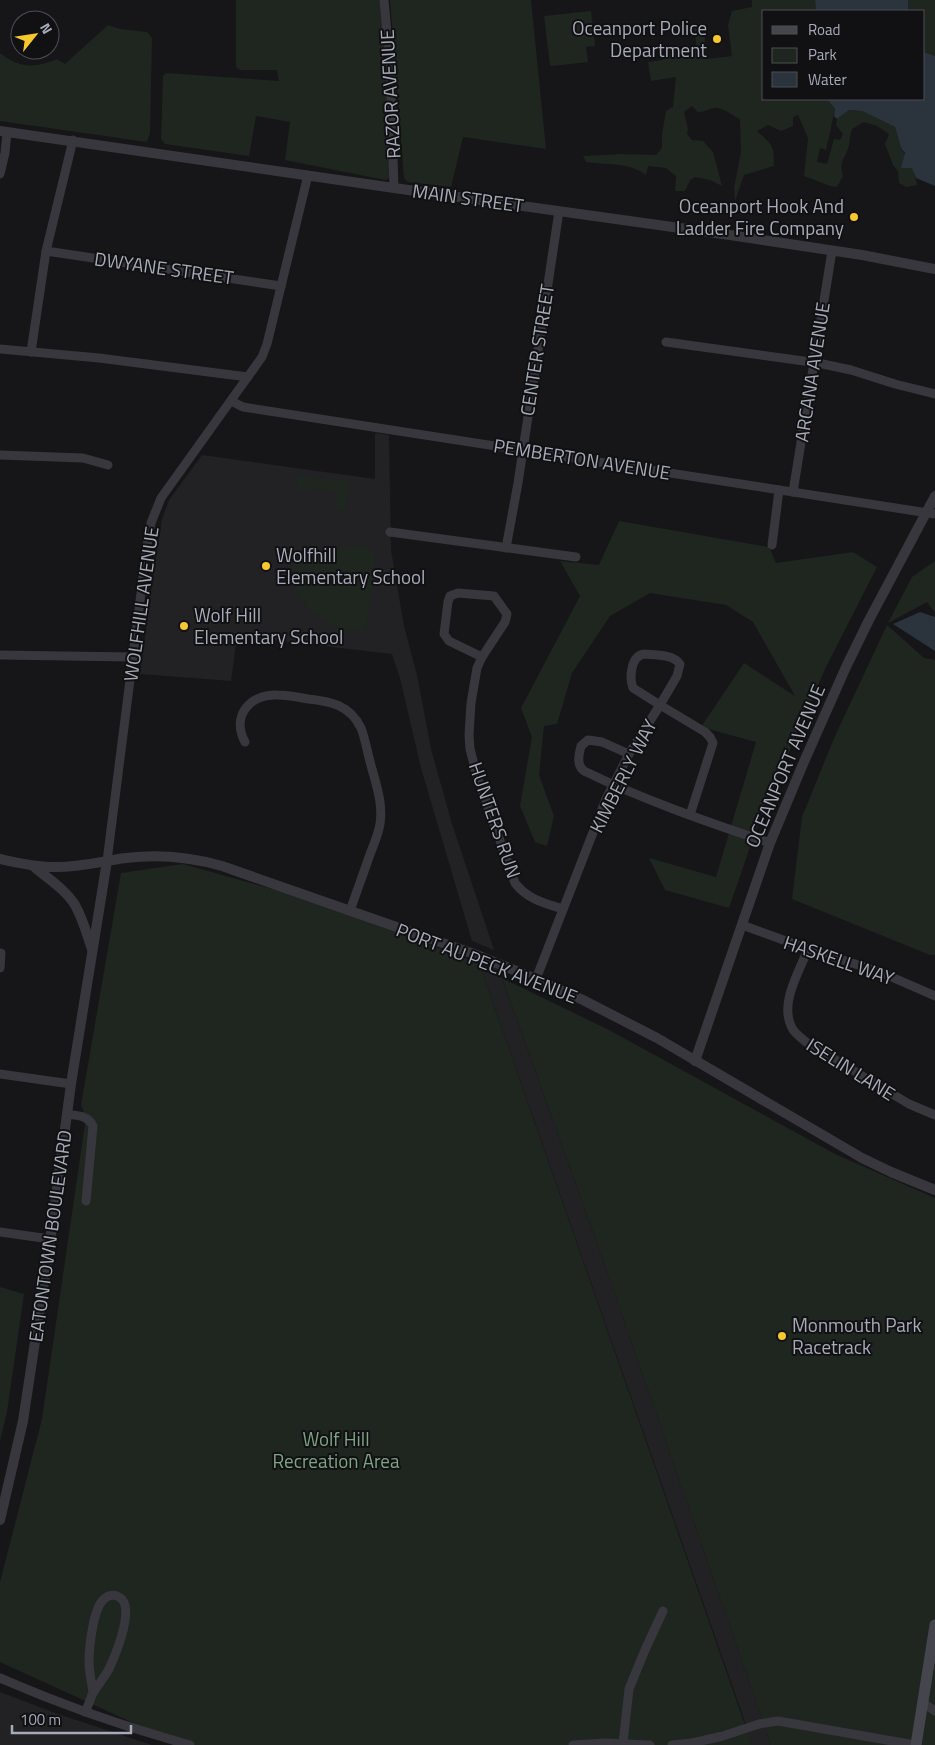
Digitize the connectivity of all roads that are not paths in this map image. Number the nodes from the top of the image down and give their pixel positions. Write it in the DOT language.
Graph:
graph roads {
  1 [pos="384,0"];
  2 [pos="4,131"];
  3 [pos="73,140"];
  4 [pos="0,174"];
  5 [pos="308,175"];
  6 [pos="394,188"];
  7 [pos="559,210"];
  8 [pos="46,251"];
  9 [pos="832,251"];
  10 [pos="935,269"];
  11 [pos="281,286"];
  12 [pos="666,342"];
  13 [pos="0,349"];
  14 [pos="31,352"];
  15 [pos="814,364"];
  16 [pos="248,377"];
  17 [pos="935,394"];
  18 [pos="231,401"];
  19 [pos="522,450"];
  20 [pos="0,455"];
  21 [pos="108,465"];
  22 [pos="779,490"];
  23 [pos="793,492"];
  24 [pos="935,496"];
  25 [pos="930,513"];
  26 [pos="390,532"];
  27 [pos="772,545"];
  28 [pos="506,548"];
  29 [pos="576,557"];
  30 [pos="0,655"];
  31 [pos="482,657"];
  32 [pos="132,658"];
  33 [pos="660,705"];
  34 [pos="245,742"];
  35 [pos="629,754"];
  36 [pos="613,786"];
  37 [pos="690,815"];
  38 [pos="770,843"];
  39 [pos="0,859"];
  40 [pos="107,861"];
  41 [pos="33,866"];
  42 [pos="563,909"];
  43 [pos="350,911"];
  44 [pos="742,926"];
  45 [pos="808,949"];
  46 [pos="92,950"];
  47 [pos="2,952"];
  48 [pos="0,968"];
  49 [pos="536,979"];
  50 [pos="935,996"];
  51 [pos="695,1061"];
  52 [pos="0,1074"];
  53 [pos="72,1084"];
  54 [pos="67,1114"];
  55 [pos="935,1115"];
  56 [pos="935,1190"];
  57 [pos="86,1201"];
  58 [pos="0,1232"];
  59 [pos="50,1239"];
  60 [pos="0,1520"];
  61 [pos="663,1611"];
  62 [pos="935,1625"];
  63 [pos="0,1678"];
  64 [pos="93,1693"];
  65 [pos="923,1703"];
  66 [pos="935,1711"];
  67 [pos="85,1712"];
  68 [pos="623,1743"];
  69 [pos="190,1745"];
  70 [pos="573,1745"];
  71 [pos="650,1745"];
  72 [pos="672,1745"];
  73 [pos="916,1745"];
  1 -- 6 [label="street, RAZOR AVENUE"];
  2 -- 3 [label="street, MAIN STREET"];
  2 -- 4 [label="street"];
  3 -- 5 [label="street, MAIN STREET"];
  3 -- 8 [label="street"];
  5 -- 6 [label="street, MAIN STREET"];
  5 -- 11 [label="street, WOLFHILL AVENUE"];
  6 -- 7 [label="street, MAIN STREET"];
  7 -- 9 [label="street, MAIN STREET"];
  7 -- 19 [label="street, CENTER STREET"];
  8 -- 11 [label="street, DWYANE STREET"];
  8 -- 14 [label="street"];
  9 -- 10 [label="street, MAIN STREET"];
  9 -- 15 [label="street, ARCANA AVENUE"];
  11 -- 16 [label="street, WOLFHILL AVENUE"];
  12 -- 15 [label="street"];
  13 -- 14 [label="street"];
  14 -- 16 [label="street"];
  15 -- 17 [label="street"];
  15 -- 23 [label="street, ARCANA AVENUE"];
  16 -- 18 [label="street, WOLFHILL AVENUE"];
  18 -- 19 [label="street, PEMBERTON AVENUE"];
  18 -- 32 [label="street, WOLFHILL AVENUE"];
  19 -- 22 [label="street, PEMBERTON AVENUE"];
  19 -- 28 [label="street, CENTER STREET"];
  20 -- 21 [label="street"];
  22 -- 23 [label="street, PEMBERTON AVENUE"];
  22 -- 27 [label="street"];
  23 -- 25 [label="street, PEMBERTON AVENUE"];
  24 -- 25 [label="street, OCEANPORT AVENUE"];
  25 -- 38 [label="street, OCEANPORT AVENUE"];
  26 -- 28 [label="street"];
  28 -- 29 [label="street"];
  30 -- 32 [label="street"];
  31 -- 31 [label="street"];
  31 -- 42 [label="street, HUNTERS RUN"];
  32 -- 40 [label="street, WOLFHILL AVENUE"];
  33 -- 33 [label="street"];
  33 -- 35 [label="street, KIMBERLY WAY"];
  33 -- 37 [label="street, KIMBERLY WAY"];
  34 -- 43 [label="street"];
  35 -- 36 [label="street, KIMBERLY WAY"];
  35 -- 36 [label="street"];
  36 -- 37 [label="street"];
  36 -- 42 [label="street, KIMBERLY WAY"];
  37 -- 38 [label="street"];
  38 -- 44 [label="street, OCEANPORT AVENUE"];
  39 -- 41 [label="street"];
  40 -- 41 [label="street, PORT AU PECK AVENUE"];
  40 -- 43 [label="street, PORT AU PECK AVENUE"];
  40 -- 46 [label="street, WOLFHILL AVENUE"];
  41 -- 46 [label="street"];
  42 -- 49 [label="street, KIMBERLY WAY"];
  43 -- 49 [label="street, PORT AU PECK AVENUE"];
  44 -- 45 [label="street, HASKELL WAY"];
  44 -- 51 [label="street, OCEANPORT AVENUE"];
  45 -- 50 [label="street, HASKELL WAY"];
  45 -- 55 [label="street, ISELIN LANE"];
  46 -- 53 [label="street, EATONTOWN BOULEVARD"];
  47 -- 48 [label="street"];
  49 -- 51 [label="street, PORT AU PECK AVENUE"];
  51 -- 56 [label="street, PORT AU PECK AVENUE"];
  52 -- 53 [label="street"];
  53 -- 54 [label="street, EATONTOWN BOULEVARD"];
  54 -- 57 [label="street"];
  54 -- 59 [label="street, EATONTOWN BOULEVARD"];
  58 -- 59 [label="street"];
  59 -- 60 [label="street, EATONTOWN BOULEVARD"];
  61 -- 68 [label="street"];
  62 -- 65 [label="main road"];
  63 -- 67 [label="street"];
  64 -- 64 [label="street"];
  64 -- 67 [label="street"];
  65 -- 66 [label="street"];
  65 -- 73 [label="main road"];
  67 -- 69 [label="street"];
  68 -- 70 [label="street"];
  68 -- 71 [label="street"];
  72 -- 73 [label="street"];
}
